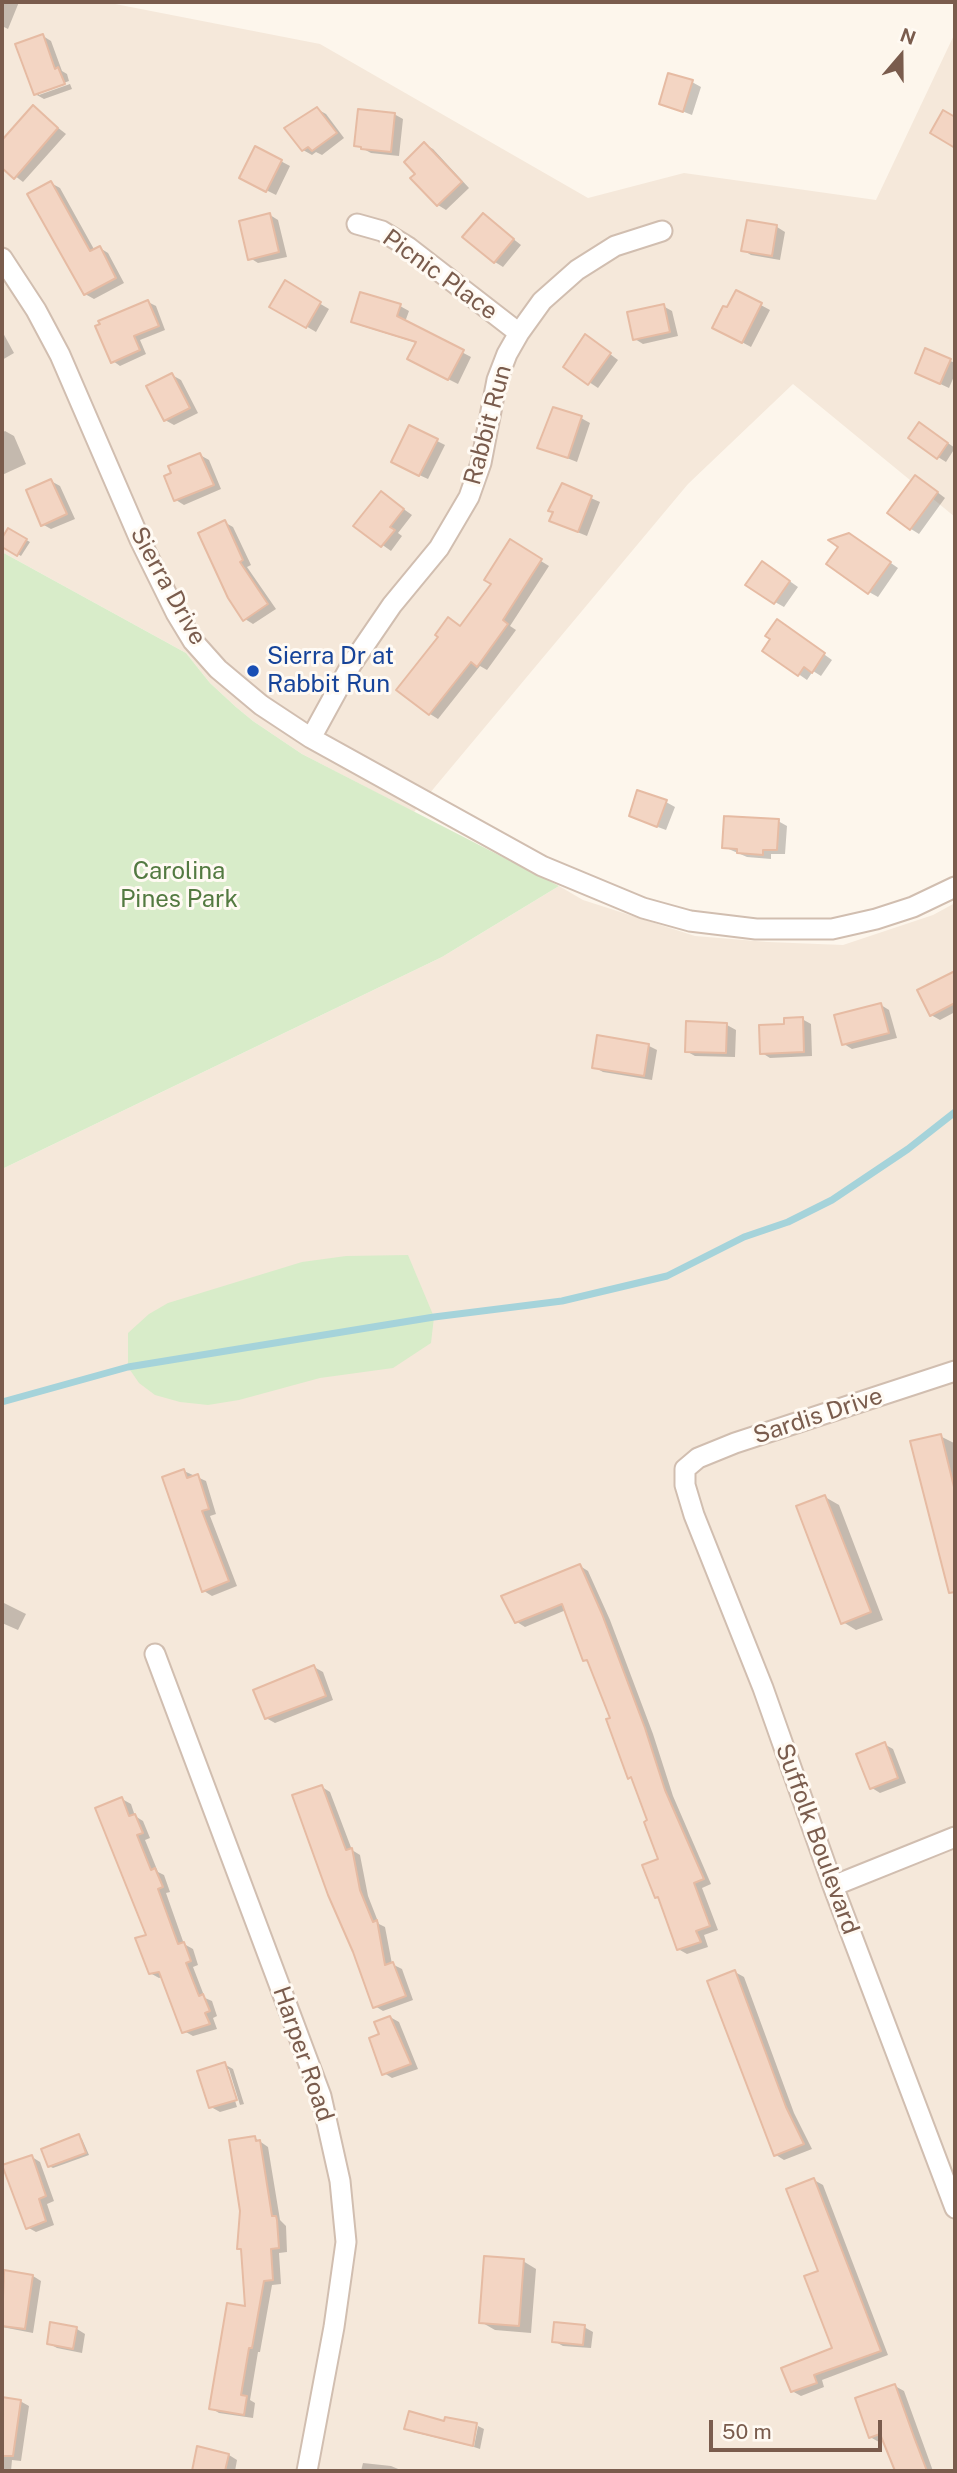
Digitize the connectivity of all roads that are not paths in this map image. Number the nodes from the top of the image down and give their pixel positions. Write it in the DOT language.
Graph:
graph roads {
  1 [pos="357,223"];
  2 [pos="662,231"];
  3 [pos="2,258"];
  4 [pos="519,333"];
  5 [pos="311,738"];
  6 [pos="955,887"];
  7 [pos="955,1371"];
  8 [pos="685,1469"];
  9 [pos="155,1654"];
  10 [pos="955,1837"];
  11 [pos="833,1886"];
  12 [pos="955,2208"];
  13 [pos="307,2471"];
  1 -- 4 [label="street, Picnic Place"];
  2 -- 4 [label="street, Rabbit Run"];
  3 -- 5 [label="street, Sierra Drive"];
  4 -- 5 [label="street, Rabbit Run"];
  5 -- 6 [label="street, Sierra Drive"];
  7 -- 8 [label="street, Sardis Drive"];
  8 -- 11 [label="street, Suffolk Boulevard"];
  9 -- 13 [label="street, Harper Road"];
  10 -- 11 [label="street"];
  11 -- 12 [label="street, Suffolk Boulevard"];
}
